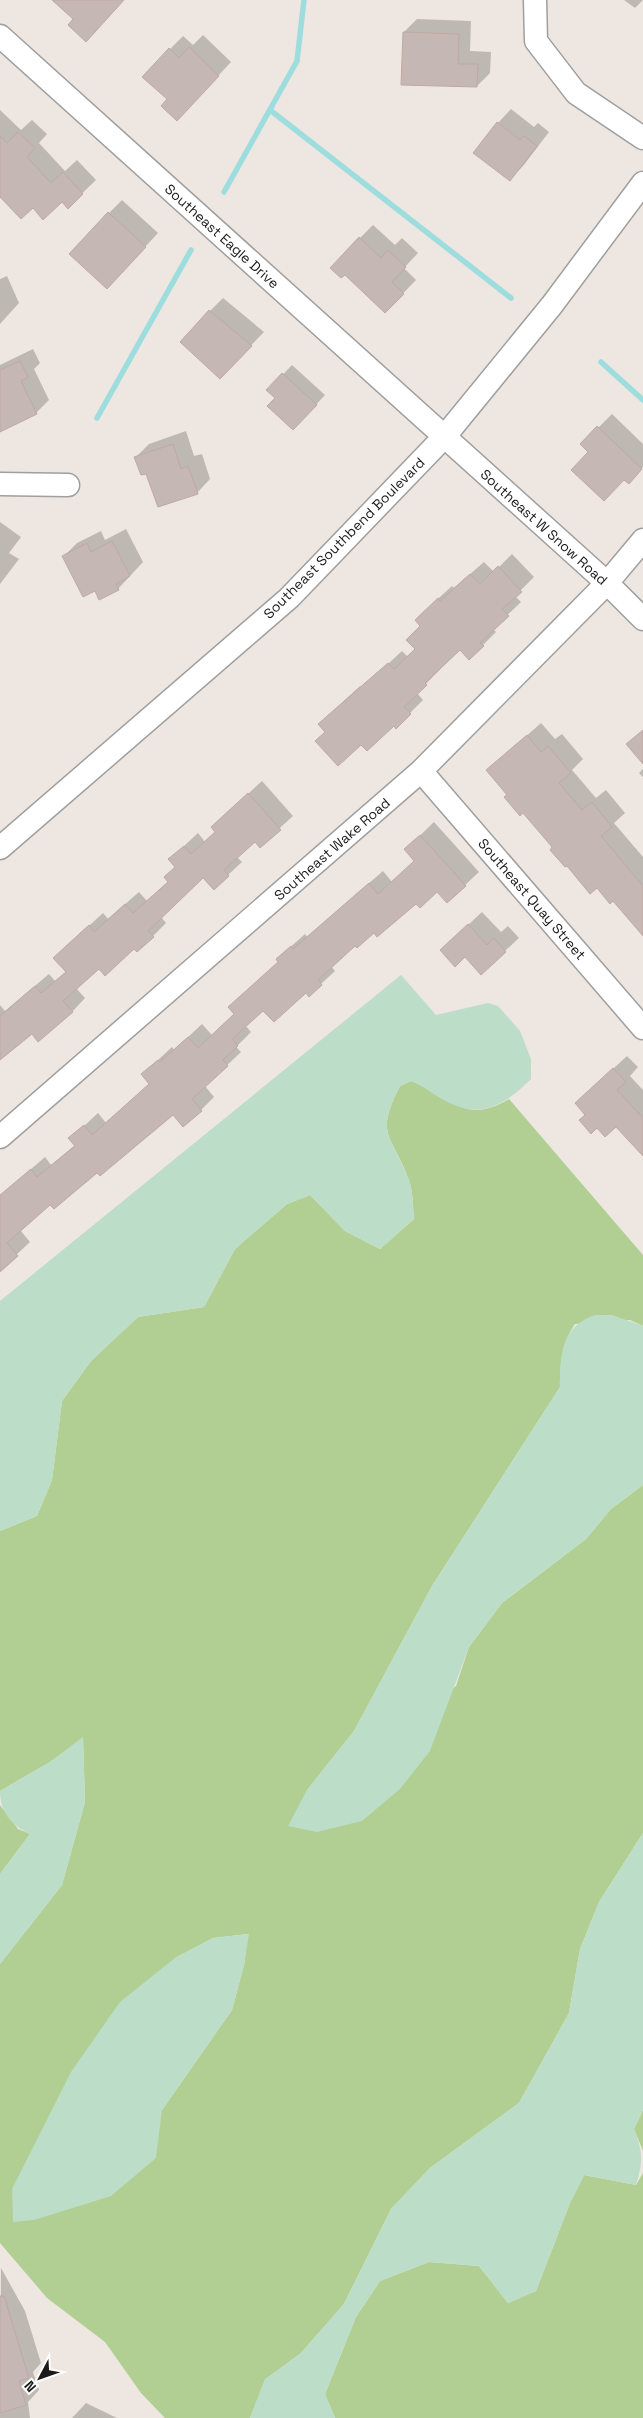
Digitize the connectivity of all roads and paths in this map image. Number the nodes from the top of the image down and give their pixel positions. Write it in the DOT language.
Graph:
graph roads {
  1 [pos="535,0"];
  2 [pos="0,36"];
  3 [pos="643,138"];
  4 [pos="643,183"];
  5 [pos="445,436"];
  6 [pos="0,484"];
  7 [pos="68,484"];
  8 [pos="643,540"];
  9 [pos="607,583"];
  10 [pos="643,619"];
  11 [pos="421,771"];
  12 [pos="0,848"];
  13 [pos="643,1028"];
  14 [pos="0,1137"];
  1 -- 3 [label="street"];
  2 -- 5 [label="street, Southeast Eagle Drive"];
  4 -- 5 [label="street, Southeast Southbend Boulevard"];
  5 -- 9 [label="street, Southeast W Snow Road"];
  5 -- 12 [label="street, Southeast Southbend Boulevard"];
  6 -- 7 [label="street"];
  8 -- 9 [label="street, Southeast Wake Road"];
  9 -- 10 [label="street, Southeast W Snow Road"];
  9 -- 11 [label="street, Southeast Wake Road"];
  11 -- 13 [label="street, Southeast Quay Street"];
  11 -- 14 [label="street, Southeast Wake Road"];
}
